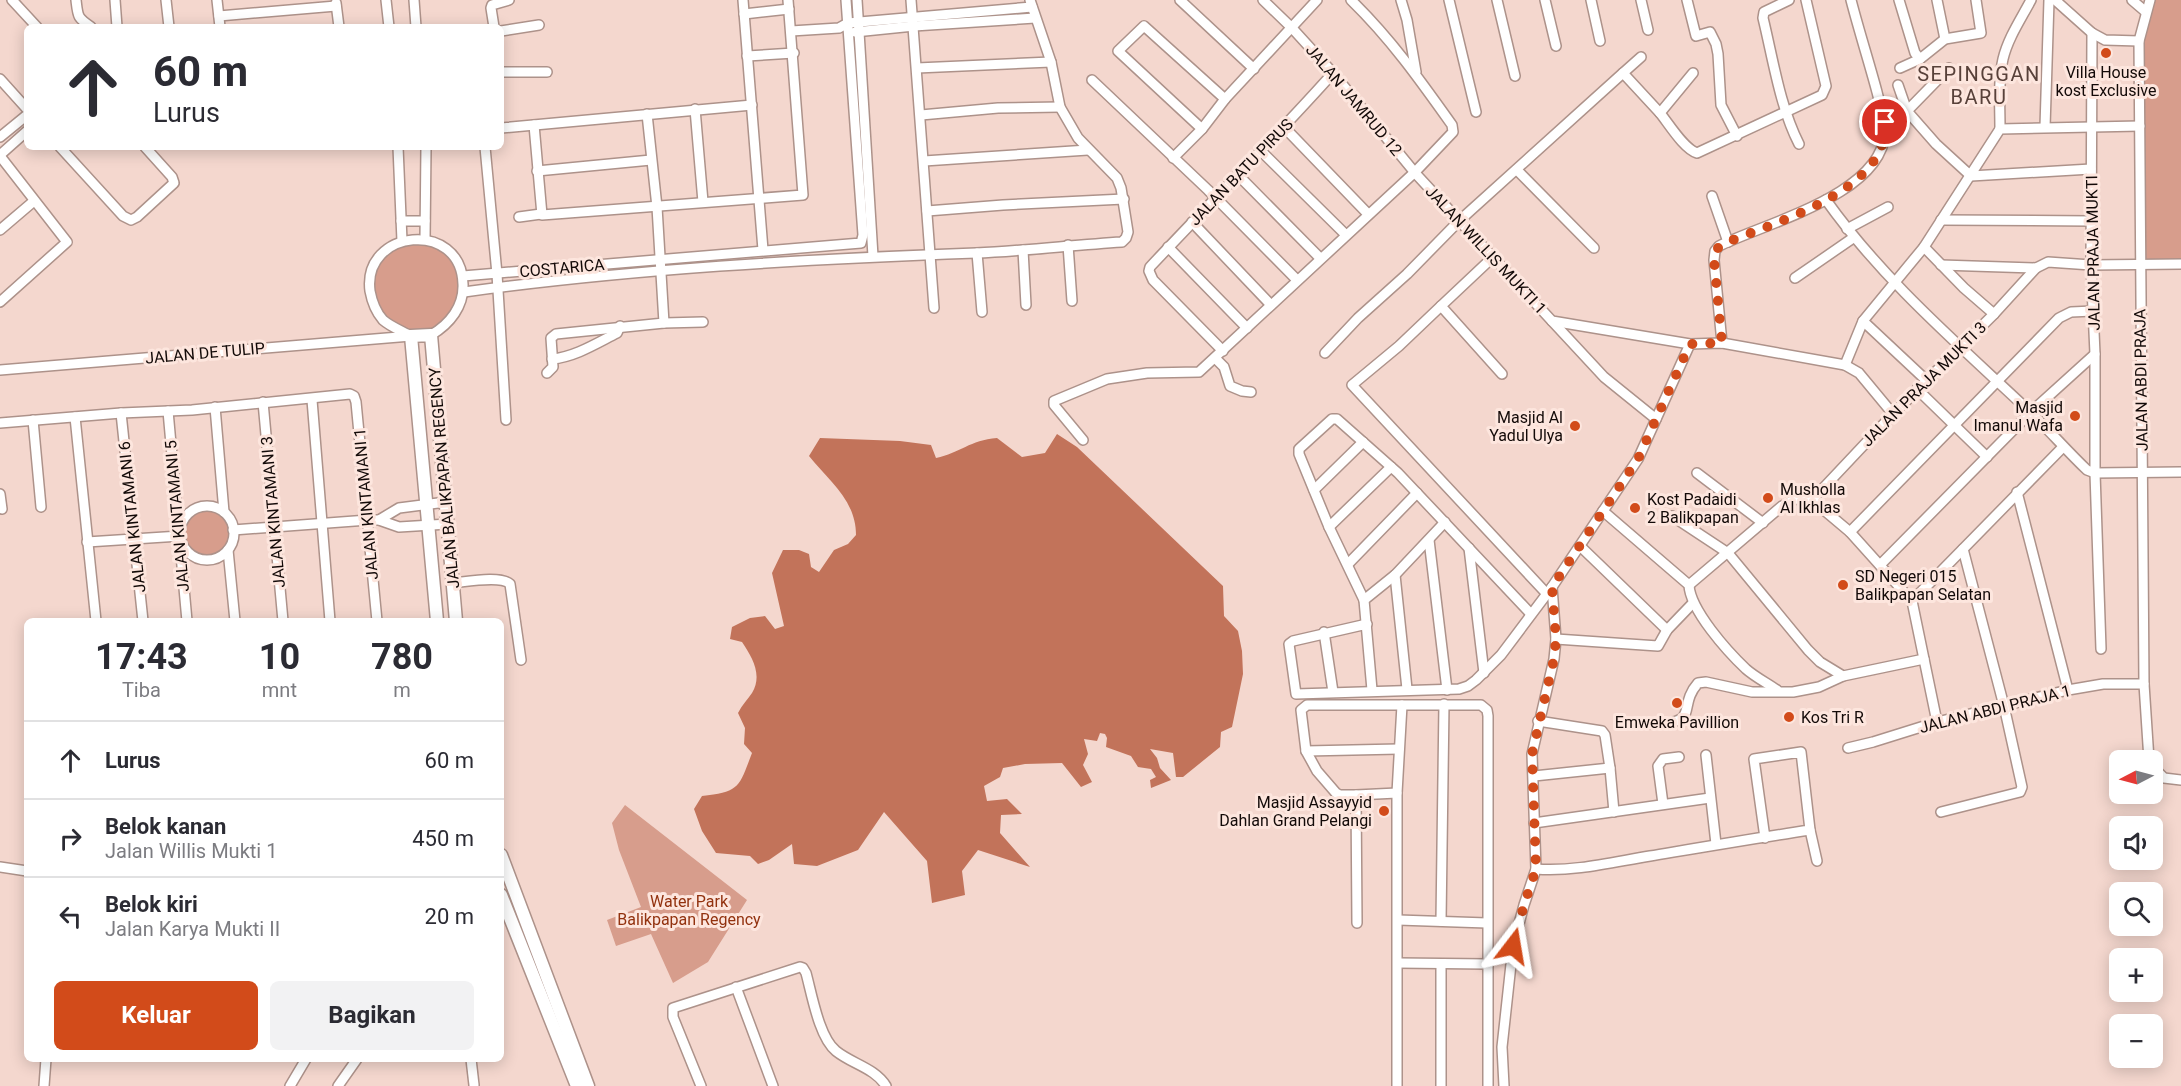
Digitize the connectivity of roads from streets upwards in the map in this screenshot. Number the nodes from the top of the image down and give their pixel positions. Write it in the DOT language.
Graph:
graph roads {
  1 [pos="12,0"];
  2 [pos="76,0"];
  3 [pos="115,0"];
  4 [pos="166,0"];
  5 [pos="217,0"];
  6 [pos="386,0"];
  7 [pos="414,0"];
  8 [pos="509,0"];
  9 [pos="742,0"];
  10 [pos="846,0"];
  11 [pos="857,0"];
  12 [pos="911,0"];
  13 [pos="1180,0"];
  14 [pos="1263,0"];
  15 [pos="1317,0"];
  16 [pos="1351,0"];
  17 [pos="1401,0"];
  18 [pos="1449,0"];
  19 [pos="1497,0"];
  20 [pos="1545,0"];
  21 [pos="1591,0"];
  22 [pos="1641,0"];
  23 [pos="1687,0"];
  24 [pos="1789,0"];
  25 [pos="1806,0"];
  26 [pos="1851,0"];
  27 [pos="1899,0"];
  28 [pos="1937,0"];
  29 [pos="1976,0"];
  30 [pos="2031,0"];
  31 [pos="2049,0"];
  32 [pos="2055,0"];
  33 [pos="2132,0"];
  34 [pos="2150,0"];
  35 [pos="336,3"];
  36 [pos="1031,3"];
  37 [pos="789,5"];
  38 [pos="2146,12"];
  39 [pos="744,14"];
  40 [pos="219,16"];
  41 [pos="1035,18"];
  42 [pos="913,21"];
  43 [pos="33,24"];
  44 [pos="87,24"];
  45 [pos="117,24"];
  46 [pos="169,24"];
  47 [pos="220,24"];
  48 [pos="339,24"];
  49 [pos="388,24"];
  50 [pos="416,24"];
  51 [pos="494,24"];
  52 [pos="539,25"];
  53 [pos="859,27"];
  54 [pos="848,28"];
  55 [pos="1292,28"];
  56 [pos="1648,30"];
  57 [pos="504,31"];
  58 [pos="791,31"];
  59 [pos="2092,33"];
  60 [pos="1945,39"];
  61 [pos="1600,41"];
  62 [pos="2139,41"];
  63 [pos="1556,46"];
  64 [pos="794,53"];
  65 [pos="747,56"];
  66 [pos="1641,57"];
  67 [pos="1920,59"];
  68 [pos="1051,62"];
  69 [pos="917,68"];
  70 [pos="1900,68"];
  71 [pos="1949,68"];
  72 [pos="1254,69"];
  73 [pos="504,72"];
  74 [pos="547,72"];
  75 [pos="1333,73"];
  76 [pos="1623,73"];
  77 [pos="1693,73"];
  78 [pos="1416,74"];
  79 [pos="1515,76"];
  80 [pos="0,79"];
  81 [pos="1092,80"];
  82 [pos="1898,85"];
  83 [pos="1225,99"];
  84 [pos="752,105"];
  85 [pos="24,106"];
  86 [pos="1060,106"];
  87 [pos="695,109"];
  88 [pos="1786,110"];
  89 [pos="1907,111"];
  90 [pos="1476,112"];
  91 [pos="1660,113"];
  92 [pos="647,114"];
  93 [pos="921,115"];
  94 [pos="24,117"];
  95 [pos="534,125"];
  96 [pos="2140,126"];
  97 [pos="1284,127"];
  98 [pos="2045,127"];
  99 [pos="504,128"];
  100 [pos="2092,128"];
  101 [pos="1202,129"];
  102 [pos="2000,129"];
  103 [pos="24,134"];
  104 [pos="1737,136"];
  105 [pos="0,137"];
  106 [pos="1799,144"];
  107 [pos="63,150"];
  108 [pos="148,150"];
  109 [pos="399,150"];
  110 [pos="426,150"];
  111 [pos="485,150"];
  112 [pos="1088,150"];
  113 [pos="1262,151"];
  114 [pos="0,156"];
  115 [pos="1173,158"];
  116 [pos="651,160"];
  117 [pos="924,161"];
  118 [pos="2091,169"];
  119 [pos="1517,170"];
  120 [pos="537,171"];
  121 [pos="1416,173"];
  122 [pos="1238,175"];
  123 [pos="1971,176"];
  124 [pos="1712,196"];
  125 [pos="759,198"];
  126 [pos="1215,198"];
  127 [pos="1124,199"];
  128 [pos="1826,200"];
  129 [pos="34,201"];
  130 [pos="704,202"];
  131 [pos="657,207"];
  132 [pos="1888,207"];
  133 [pos="866,209"];
  134 [pos="927,211"];
  135 [pos="541,214"];
  136 [pos="1368,214"];
  137 [pos="519,217"];
  138 [pos="1941,220"];
  139 [pos="401,221"];
  140 [pos="425,221"];
  141 [pos="1459,221"];
  142 [pos="2091,221"];
  143 [pos="1192,222"];
  144 [pos="1846,229"];
  145 [pos="0,230"];
  146 [pos="1346,234"];
  147 [pos="1853,238"];
  148 [pos="425,239"];
  149 [pos="402,241"];
  150 [pos="1728,242"];
  151 [pos="841,245"];
  152 [pos="1068,246"];
  153 [pos="1168,247"];
  154 [pos="1924,247"];
  155 [pos="1593,248"];
  156 [pos="763,250"];
  157 [pos="1023,250"];
  158 [pos="977,253"];
  159 [pos="931,254"];
  160 [pos="873,256"];
  161 [pos="1320,258"];
  162 [pos="1492,258"];
  163 [pos="660,259"];
  164 [pos="842,259"];
  165 [pos="2140,263"];
  166 [pos="2181,264"];
  167 [pos="1941,265"];
  168 [pos="2091,265"];
  169 [pos="2036,268"];
  170 [pos="661,272"];
  171 [pos="497,274"];
  172 [pos="463,276"];
  173 [pos="1795,278"];
  174 [pos="1297,280"];
  175 [pos="1896,282"];
  176 [pos="497,287"];
  177 [pos="464,292"];
  178 [pos="1072,301"];
  179 [pos="0,302"];
  180 [pos="1026,305"];
  181 [pos="1271,305"];
  182 [pos="1441,306"];
  183 [pos="934,308"];
  184 [pos="2093,311"];
  185 [pos="982,312"];
  186 [pos="1994,314"];
  187 [pos="1552,321"];
  188 [pos="1863,321"];
  189 [pos="703,322"];
  190 [pos="664,323"];
  191 [pos="620,327"];
  192 [pos="1247,327"];
  193 [pos="431,335"];
  194 [pos="411,336"];
  195 [pos="1722,343"];
  196 [pos="1690,344"];
  197 [pos="1960,348"];
  198 [pos="1223,351"];
  199 [pos="1325,352"];
  200 [pos="2095,354"];
  201 [pos="552,359"];
  202 [pos="1218,361"];
  203 [pos="1845,364"];
  204 [pos="0,370"];
  205 [pos="548,373"];
  206 [pos="1502,374"];
  207 [pos="1926,380"];
  208 [pos="1996,382"];
  209 [pos="1917,389"];
  210 [pos="1251,392"];
  211 [pos="312,400"];
  212 [pos="263,402"];
  213 [pos="215,407"];
  214 [pos="168,411"];
  215 [pos="2031,412"];
  216 [pos="121,413"];
  217 [pos="1893,414"];
  218 [pos="75,417"];
  219 [pos="1656,419"];
  220 [pos="33,420"];
  221 [pos="506,420"];
  222 [pos="0,423"];
  223 [pos="1954,425"];
  224 [pos="1083,440"];
  225 [pos="1363,442"];
  226 [pos="2063,447"];
  227 [pos="1987,457"];
  228 [pos="1391,467"];
  229 [pos="2143,472"];
  230 [pos="2181,472"];
  231 [pos="1697,473"];
  232 [pos="2095,473"];
  233 [pos="1314,490"];
  234 [pos="2017,492"];
  235 [pos="0,494"];
  236 [pos="1417,494"];
  237 [pos="1812,500"];
  238 [pos="446,502"];
  239 [pos="428,504"];
  240 [pos="41,507"];
  241 [pos="2,510"];
  242 [pos="1603,511"];
  243 [pos="224,512"];
  244 [pos="1672,516"];
  245 [pos="368,520"];
  246 [pos="379,520"];
  247 [pos="1446,522"];
  248 [pos="321,523"];
  249 [pos="1763,523"];
  250 [pos="448,524"];
  251 [pos="429,525"];
  252 [pos="276,527"];
  253 [pos="1329,527"];
  254 [pos="233,530"];
  255 [pos="1850,532"];
  256 [pos="179,536"];
  257 [pos="136,540"];
  258 [pos="1430,540"];
  259 [pos="87,542"];
  260 [pos="1580,546"];
  261 [pos="1469,548"];
  262 [pos="1963,549"];
  263 [pos="228,550"];
  264 [pos="1728,553"];
  265 [pos="1348,564"];
  266 [pos="1880,565"];
  267 [pos="1395,575"];
  268 [pos="453,583"];
  269 [pos="1689,585"];
  270 [pos="1550,591"];
  271 [pos="1365,600"];
  272 [pos="1912,601"];
  273 [pos="1693,603"];
  274 [pos="1531,614"];
  275 [pos="96,618"];
  276 [pos="143,618"];
  277 [pos="187,618"];
  278 [pos="235,618"];
  279 [pos="283,618"];
  280 [pos="330,618"];
  281 [pos="377,618"];
  282 [pos="437,618"];
  283 [pos="456,618"];
  284 [pos="1367,624"];
  285 [pos="1667,630"];
  286 [pos="1324,632"];
  287 [pos="1556,639"];
  288 [pos="2101,649"];
  289 [pos="1924,659"];
  290 [pos="521,660"];
  291 [pos="1484,673"];
  292 [pos="1843,676"];
  293 [pos="2144,684"];
  294 [pos="1407,689"];
  295 [pos="1372,690"];
  296 [pos="1447,690"];
  297 [pos="1777,690"];
  298 [pos="2068,690"];
  299 [pos="1333,692"];
  300 [pos="1444,704"];
  301 [pos="1402,705"];
  302 [pos="2004,706"];
  303 [pos="1538,721"];
  304 [pos="1937,722"];
  305 [pos="1651,723"];
  306 [pos="1848,748"];
  307 [pos="1399,749"];
  308 [pos="2148,750"];
  309 [pos="1306,751"];
  310 [pos="1706,755"];
  311 [pos="1679,757"];
  312 [pos="1611,768"];
  313 [pos="1534,776"];
  314 [pos="2163,777"];
  315 [pos="2181,780"];
  316 [pos="1397,793"];
  317 [pos="1356,795"];
  318 [pos="1710,798"];
  319 [pos="1663,804"];
  320 [pos="1614,812"];
  321 [pos="1941,812"];
  322 [pos="1534,823"];
  323 [pos="1810,830"];
  324 [pos="1765,838"];
  325 [pos="1716,844"];
  326 [pos="1817,861"];
  327 [pos="504,864"];
  328 [pos="0,867"];
  329 [pos="1536,869"];
  330 [pos="24,871"];
  331 [pos="504,902"];
  332 [pos="1398,920"];
  333 [pos="1442,921"];
  334 [pos="1357,923"];
  335 [pos="1487,923"];
  336 [pos="1398,963"];
  337 [pos="1441,964"];
  338 [pos="1487,964"];
  339 [pos="736,987"];
  340 [pos="46,1062"];
  341 [pos="304,1062"];
  342 [pos="355,1062"];
  343 [pos="471,1062"];
  344 [pos="581,1082"];
  345 [pos="474,1085"];
  346 [pos="44,1086"];
  347 [pos="290,1086"];
  348 [pos="338,1086"];
  349 [pos="700,1086"];
  350 [pos="773,1086"];
  351 [pos="886,1086"];
  352 [pos="1397,1086"];
  353 [pos="1441,1086"];
  354 [pos="1488,1086"];
  355 [pos="1504,1086"];
  1 -- 43 [label="street"];
  2 -- 44 [label="street"];
  3 -- 45 [label="street"];
  4 -- 46 [label="street"];
  5 -- 40 [label="street"];
  6 -- 49 [label="street"];
  7 -- 50 [label="street"];
  8 -- 51 [label="street"];
  9 -- 39 [label="street"];
  10 -- 54 [label="street"];
  11 -- 53 [label="street"];
  12 -- 42 [label="street"];
  13 -- 72 [label="street"];
  14 -- 55 [label="street, JALAN JAMRUD 12"];
  15 -- 55 [label="street"];
  16 -- 78 [label="street"];
  17 -- 78 [label="street"];
  18 -- 90 [label="street"];
  19 -- 79 [label="street"];
  20 -- 63 [label="street"];
  21 -- 61 [label="street"];
  22 -- 56 [label="street"];
  23 -- 104 [label="street"];
  24 -- 88 [label="street"];
  25 -- 88 [label="street"];
  26 -- 128 [label="street"];
  27 -- 67 [label="street"];
  28 -- 60 [label="street"];
  29 -- 60 [label="street"];
  30 -- 102 [label="street"];
  31 -- 98 [label="street"];
  32 -- 59 [label="street"];
  33 -- 38 [label="street"];
  34 -- 38 [label="street, JALAN ABDI PRAJA"];
  35 -- 40 [label="street"];
  35 -- 48 [label="street"];
  36 -- 41 [label="street"];
  36 -- 42 [label="street"];
  37 -- 39 [label="street"];
  37 -- 58 [label="street"];
  38 -- 62 [label="street, JALAN ABDI PRAJA"];
  39 -- 65 [label="street"];
  40 -- 47 [label="street"];
  41 -- 42 [label="street"];
  41 -- 68 [label="street"];
  42 -- 53 [label="street"];
  42 -- 69 [label="street"];
  52 -- 57 [label="street"];
  53 -- 54 [label="street"];
  53 -- 133 [label="street"];
  54 -- 58 [label="street"];
  54 -- 133 [label="street"];
  55 -- 72 [label="street"];
  55 -- 75 [label="street, JALAN JAMRUD 12"];
  58 -- 64 [label="street"];
  59 -- 62 [label="street"];
  59 -- 100 [label="street, JALAN PRAJA MUKTI"];
  60 -- 67 [label="street"];
  62 -- 96 [label="street, JALAN ABDI PRAJA"];
  64 -- 65 [label="street"];
  64 -- 125 [label="street"];
  65 -- 84 [label="street"];
  66 -- 76 [label="street"];
  67 -- 70 [label="street"];
  68 -- 69 [label="street"];
  68 -- 86 [label="street"];
  69 -- 93 [label="street"];
  71 -- 89 [label="street"];
  72 -- 83 [label="street"];
  73 -- 74 [label="street"];
  75 -- 97 [label="street, JALAN BATU PIRUS"];
  75 -- 121 [label="street, JALAN JAMRUD 12"];
  76 -- 91 [label="street"];
  76 -- 119 [label="street"];
  77 -- 91 [label="street"];
  78 -- 121 [label="street"];
  80 -- 85 [label="street"];
  81 -- 115 [label="street"];
  82 -- 89 [label="street"];
  83 -- 101 [label="street"];
  83 -- 101 [label="street"];
  84 -- 87 [label="street"];
  84 -- 125 [label="street"];
  86 -- 93 [label="street"];
  86 -- 112 [label="street"];
  87 -- 92 [label="street"];
  87 -- 130 [label="street"];
  88 -- 104 [label="street"];
  88 -- 106 [label="street"];
  89 -- 123 [label="street"];
  91 -- 104 [label="street"];
  92 -- 95 [label="street"];
  92 -- 116 [label="street"];
  93 -- 117 [label="street"];
  94 -- 105 [label="street"];
  95 -- 99 [label="street"];
  95 -- 120 [label="street"];
  96 -- 100 [label="street"];
  96 -- 165 [label="street, JALAN ABDI PRAJA"];
  97 -- 113 [label="street, JALAN BATU PIRUS"];
  97 -- 136 [label="street"];
  98 -- 100 [label="street"];
  98 -- 102 [label="street"];
  100 -- 118 [label="street, JALAN PRAJA MUKTI"];
  101 -- 115 [label="street"];
  102 -- 123 [label="street"];
  103 -- 114 [label="street"];
  107 -- 108 [label="street"];
  109 -- 139 [label="street"];
  110 -- 140 [label="street"];
  111 -- 171 [label="street"];
  112 -- 117 [label="street"];
  112 -- 127 [label="street"];
  113 -- 122 [label="street, JALAN BATU PIRUS"];
  113 -- 146 [label="street"];
  114 -- 129 [label="street"];
  115 -- 126 [label="street"];
  116 -- 120 [label="street"];
  116 -- 131 [label="street"];
  117 -- 134 [label="street"];
  118 -- 123 [label="street"];
  118 -- 142 [label="street, JALAN PRAJA MUKTI"];
  119 -- 141 [label="street"];
  119 -- 155 [label="street"];
  120 -- 135 [label="street"];
  121 -- 136 [label="street"];
  121 -- 141 [label="street, JALAN WILLIS MUKTI 1"];
  122 -- 126 [label="street, JALAN BATU PIRUS"];
  122 -- 161 [label="street"];
  123 -- 138 [label="street"];
  124 -- 150 [label="street"];
  125 -- 130 [label="street"];
  125 -- 156 [label="street"];
  126 -- 143 [label="street, JALAN BATU PIRUS"];
  126 -- 174 [label="street"];
  127 -- 134 [label="street"];
  127 -- 152 [label="street, COSTARICA"];
  128 -- 144 [label="street"];
  128 -- 150 [label="street"];
  129 -- 145 [label="street"];
  129 -- 179 [label="street"];
  130 -- 131 [label="street"];
  131 -- 135 [label="street"];
  131 -- 163 [label="street"];
  132 -- 144 [label="street"];
  133 -- 151 [label="street"];
  133 -- 160 [label="street"];
  134 -- 159 [label="street"];
  135 -- 137 [label="street"];
  136 -- 146 [label="street"];
  138 -- 142 [label="street"];
  138 -- 154 [label="street"];
  139 -- 140 [label="street"];
  139 -- 149 [label="street"];
  140 -- 148 [label="street"];
  141 -- 162 [label="street, JALAN WILLIS MUKTI 1"];
  141 -- 199 [label="street"];
  142 -- 168 [label="street, JALAN PRAJA MUKTI"];
  143 -- 153 [label="street, JALAN BATU PIRUS"];
  143 -- 181 [label="street"];
  144 -- 147 [label="street"];
  146 -- 161 [label="street"];
  147 -- 173 [label="street"];
  147 -- 175 [label="street"];
  148 -- 149 [label="street"];
  148 -- 172 [label="street"];
  149 -- 194 [label="street"];
  150 -- 195 [label="street"];
  151 -- 156 [label="street, COSTARICA"];
  151 -- 164 [label="street"];
  152 -- 157 [label="street, COSTARICA"];
  152 -- 178 [label="street"];
  153 -- 192 [label="street"];
  153 -- 198 [label="street, JALAN BATU PIRUS"];
  154 -- 167 [label="street"];
  154 -- 175 [label="street"];
  156 -- 163 [label="street, COSTARICA"];
  157 -- 158 [label="street, COSTARICA"];
  157 -- 180 [label="street"];
  158 -- 159 [label="street, COSTARICA"];
  158 -- 185 [label="street"];
  159 -- 160 [label="street, COSTARICA"];
  159 -- 183 [label="street"];
  160 -- 164 [label="street, COSTARICA"];
  161 -- 174 [label="street"];
  162 -- 182 [label="street"];
  162 -- 187 [label="street, JALAN WILLIS MUKTI 1"];
  163 -- 170 [label="street"];
  163 -- 171 [label="street, COSTARICA"];
  164 -- 170 [label="street, COSTARICA"];
  165 -- 166 [label="street"];
  165 -- 168 [label="street"];
  165 -- 229 [label="street, JALAN ABDI PRAJA"];
  167 -- 169 [label="street"];
  167 -- 186 [label="street"];
  168 -- 169 [label="street"];
  168 -- 184 [label="street, JALAN PRAJA MUKTI"];
  169 -- 186 [label="street, JALAN PRAJA MUKTI 3"];
  170 -- 176 [label="street, COSTARICA"];
  170 -- 190 [label="street"];
  171 -- 172 [label="street, COSTARICA"];
  171 -- 176 [label="street"];
  172 -- 177 [label="street"];
  174 -- 181 [label="street"];
  175 -- 188 [label="street"];
  175 -- 197 [label="street"];
  176 -- 177 [label="street, COSTARICA"];
  176 -- 221 [label="street"];
  177 -- 193 [label="street"];
  181 -- 192 [label="street"];
  182 -- 206 [label="street"];
  182 -- 270 [label="street"];
  184 -- 200 [label="street, JALAN PRAJA MUKTI"];
  184 -- 208 [label="street"];
  186 -- 197 [label="street, JALAN PRAJA MUKTI 3"];
  187 -- 196 [label="street, JALAN WILLIS MUKTI 1"];
  187 -- 219 [label="street"];
  188 -- 203 [label="street"];
  188 -- 207 [label="street"];
  189 -- 190 [label="street"];
  190 -- 191 [label="street"];
  191 -- 201 [label="street"];
  191 -- 201 [label="street"];
  192 -- 198 [label="street"];
  193 -- 194 [label="street"];
  193 -- 238 [label="street, JALAN BALIKPAPAN REGENCY"];
  194 -- 204 [label="street, JALAN DE TULIP"];
  194 -- 239 [label="street, JALAN BALIKPAPAN REGENCY"];
  195 -- 196 [label="street, JALAN WILLIS MUKTI 1"];
  195 -- 203 [label="street, JALAN WILLIS MUKTI 1"];
  196 -- 219 [label="street"];
  197 -- 207 [label="street, JALAN PRAJA MUKTI 3"];
  197 -- 208 [label="street"];
  198 -- 202 [label="street"];
  200 -- 215 [label="street"];
  200 -- 232 [label="street, JALAN PRAJA MUKTI"];
  201 -- 205 [label="street"];
  202 -- 210 [label="street"];
  202 -- 224 [label="street"];
  203 -- 217 [label="street"];
  207 -- 209 [label="street, JALAN PRAJA MUKTI 3"];
  208 -- 215 [label="street"];
  208 -- 223 [label="street"];
  209 -- 217 [label="street, JALAN PRAJA MUKTI 3"];
  209 -- 223 [label="street"];
  211 -- 212 [label="street"];
  211 -- 245 [label="street, JALAN KINTAMANI 1"];
  211 -- 248 [label="street"];
  212 -- 213 [label="street"];
  212 -- 252 [label="street, JALAN KINTAMANI 3"];
  213 -- 214 [label="street"];
  213 -- 243 [label="street"];
  214 -- 216 [label="street"];
  214 -- 256 [label="street, JALAN KINTAMANI 5"];
  215 -- 226 [label="street"];
  215 -- 227 [label="street"];
  216 -- 218 [label="street"];
  216 -- 257 [label="street, JALAN KINTAMANI 6"];
  217 -- 237 [label="street, JALAN PRAJA MUKTI 3"];
  218 -- 220 [label="street"];
  218 -- 259 [label="street"];
  219 -- 242 [label="street"];
  220 -- 222 [label="street"];
  220 -- 240 [label="street"];
  223 -- 227 [label="street"];
  223 -- 255 [label="street"];
  225 -- 228 [label="street"];
  225 -- 233 [label="street"];
  225 -- 233 [label="street"];
  226 -- 232 [label="street"];
  226 -- 234 [label="street"];
  227 -- 266 [label="street"];
  228 -- 236 [label="street"];
  228 -- 253 [label="street"];
  229 -- 230 [label="street"];
  229 -- 232 [label="street"];
  229 -- 293 [label="street, JALAN ABDI PRAJA"];
  231 -- 249 [label="street"];
  232 -- 288 [label="street, JALAN PRAJA MUKTI"];
  233 -- 253 [label="street"];
  234 -- 262 [label="street"];
  234 -- 298 [label="street"];
  235 -- 241 [label="street"];
  236 -- 247 [label="street"];
  236 -- 265 [label="street"];
  237 -- 249 [label="street"];
  237 -- 255 [label="street"];
  238 -- 239 [label="street"];
  238 -- 250 [label="street, JALAN BALIKPAPAN REGENCY"];
  239 -- 246 [label="street"];
  239 -- 251 [label="street, JALAN BALIKPAPAN REGENCY"];
  242 -- 260 [label="street"];
  242 -- 269 [label="street"];
  243 -- 254 [label="street"];
  243 -- 256 [label="street"];
  244 -- 264 [label="street"];
  245 -- 246 [label="street"];
  245 -- 248 [label="street"];
  245 -- 281 [label="street, JALAN KINTAMANI 1"];
  246 -- 251 [label="street"];
  247 -- 258 [label="street"];
  247 -- 261 [label="street"];
  248 -- 252 [label="street"];
  248 -- 280 [label="street"];
  249 -- 264 [label="street"];
  250 -- 251 [label="street"];
  250 -- 268 [label="street, JALAN BALIKPAPAN REGENCY"];
  251 -- 282 [label="street, JALAN BALIKPAPAN REGENCY"];
  252 -- 254 [label="street"];
  252 -- 279 [label="street, JALAN KINTAMANI 3"];
  253 -- 265 [label="street"];
  254 -- 263 [label="street"];
  255 -- 266 [label="street"];
  256 -- 257 [label="street"];
  256 -- 263 [label="street"];
  256 -- 277 [label="street, JALAN KINTAMANI 5"];
  257 -- 259 [label="street"];
  257 -- 276 [label="street, JALAN KINTAMANI 6"];
  258 -- 267 [label="street"];
  258 -- 296 [label="street"];
  259 -- 275 [label="street"];
  260 -- 270 [label="street"];
  260 -- 285 [label="street"];
  261 -- 274 [label="street"];
  261 -- 291 [label="street"];
  262 -- 272 [label="street"];
  262 -- 302 [label="street"];
  263 -- 278 [label="street"];
  264 -- 269 [label="street"];
  264 -- 292 [label="street"];
  265 -- 271 [label="street"];
  266 -- 272 [label="street"];
  267 -- 271 [label="street"];
  267 -- 294 [label="street"];
  268 -- 283 [label="street, JALAN BALIKPAPAN REGENCY"];
  268 -- 290 [label="street"];
  269 -- 273 [label="street"];
  270 -- 274 [label="street"];
  270 -- 287 [label="street"];
  271 -- 284 [label="street"];
  272 -- 289 [label="street"];
  273 -- 285 [label="street"];
  273 -- 297 [label="street"];
  274 -- 291 [label="street"];
  284 -- 286 [label="street"];
  284 -- 295 [label="street"];
  285 -- 287 [label="street"];
  286 -- 299 [label="street"];
  286 -- 299 [label="street"];
  287 -- 303 [label="street"];
  289 -- 292 [label="street"];
  289 -- 304 [label="street"];
  291 -- 296 [label="street"];
  292 -- 297 [label="street"];
  293 -- 298 [label="street, JALAN ABDI PRAJA 1"];
  293 -- 308 [label="street, JALAN ABDI PRAJA"];
  294 -- 295 [label="street"];
  294 -- 296 [label="street"];
  295 -- 299 [label="street"];
  297 -- 305 [label="street"];
  298 -- 302 [label="street, JALAN ABDI PRAJA 1"];
  300 -- 301 [label="street"];
  300 -- 333 [label="street"];
  300 -- 335 [label="street"];
  301 -- 307 [label="street"];
  301 -- 309 [label="street"];
  302 -- 304 [label="street, JALAN ABDI PRAJA 1"];
  302 -- 321 [label="street"];
  303 -- 312 [label="street"];
  303 -- 313 [label="street"];
  304 -- 306 [label="street, JALAN ABDI PRAJA 1"];
  307 -- 309 [label="street"];
  307 -- 316 [label="street"];
  309 -- 317 [label="street"];
  310 -- 318 [label="street"];
  311 -- 319 [label="street"];
  312 -- 313 [label="street"];
  312 -- 320 [label="street"];
  313 -- 322 [label="street"];
  314 -- 315 [label="street"];
  316 -- 317 [label="street"];
  316 -- 332 [label="street"];
  317 -- 334 [label="street"];
  318 -- 319 [label="street"];
  318 -- 325 [label="street"];
  319 -- 320 [label="street"];
  320 -- 322 [label="street"];
  322 -- 329 [label="street"];
  323 -- 324 [label="street"];
  323 -- 324 [label="street"];
  323 -- 326 [label="street"];
  324 -- 325 [label="street"];
  325 -- 329 [label="street"];
  327 -- 344 [label="street"];
  328 -- 330 [label="street"];
  329 -- 355 [label="street"];
  331 -- 344 [label="street"];
  332 -- 333 [label="street"];
  332 -- 336 [label="street"];
  333 -- 335 [label="street"];
  335 -- 338 [label="street"];
  336 -- 337 [label="street"];
  336 -- 352 [label="street"];
  337 -- 338 [label="street"];
  337 -- 353 [label="street"];
  338 -- 354 [label="street"];
  339 -- 349 [label="street"];
  339 -- 350 [label="street"];
  339 -- 351 [label="street"];
  340 -- 346 [label="street"];
  341 -- 347 [label="street"];
  342 -- 348 [label="street"];
  343 -- 345 [label="street"];
}
